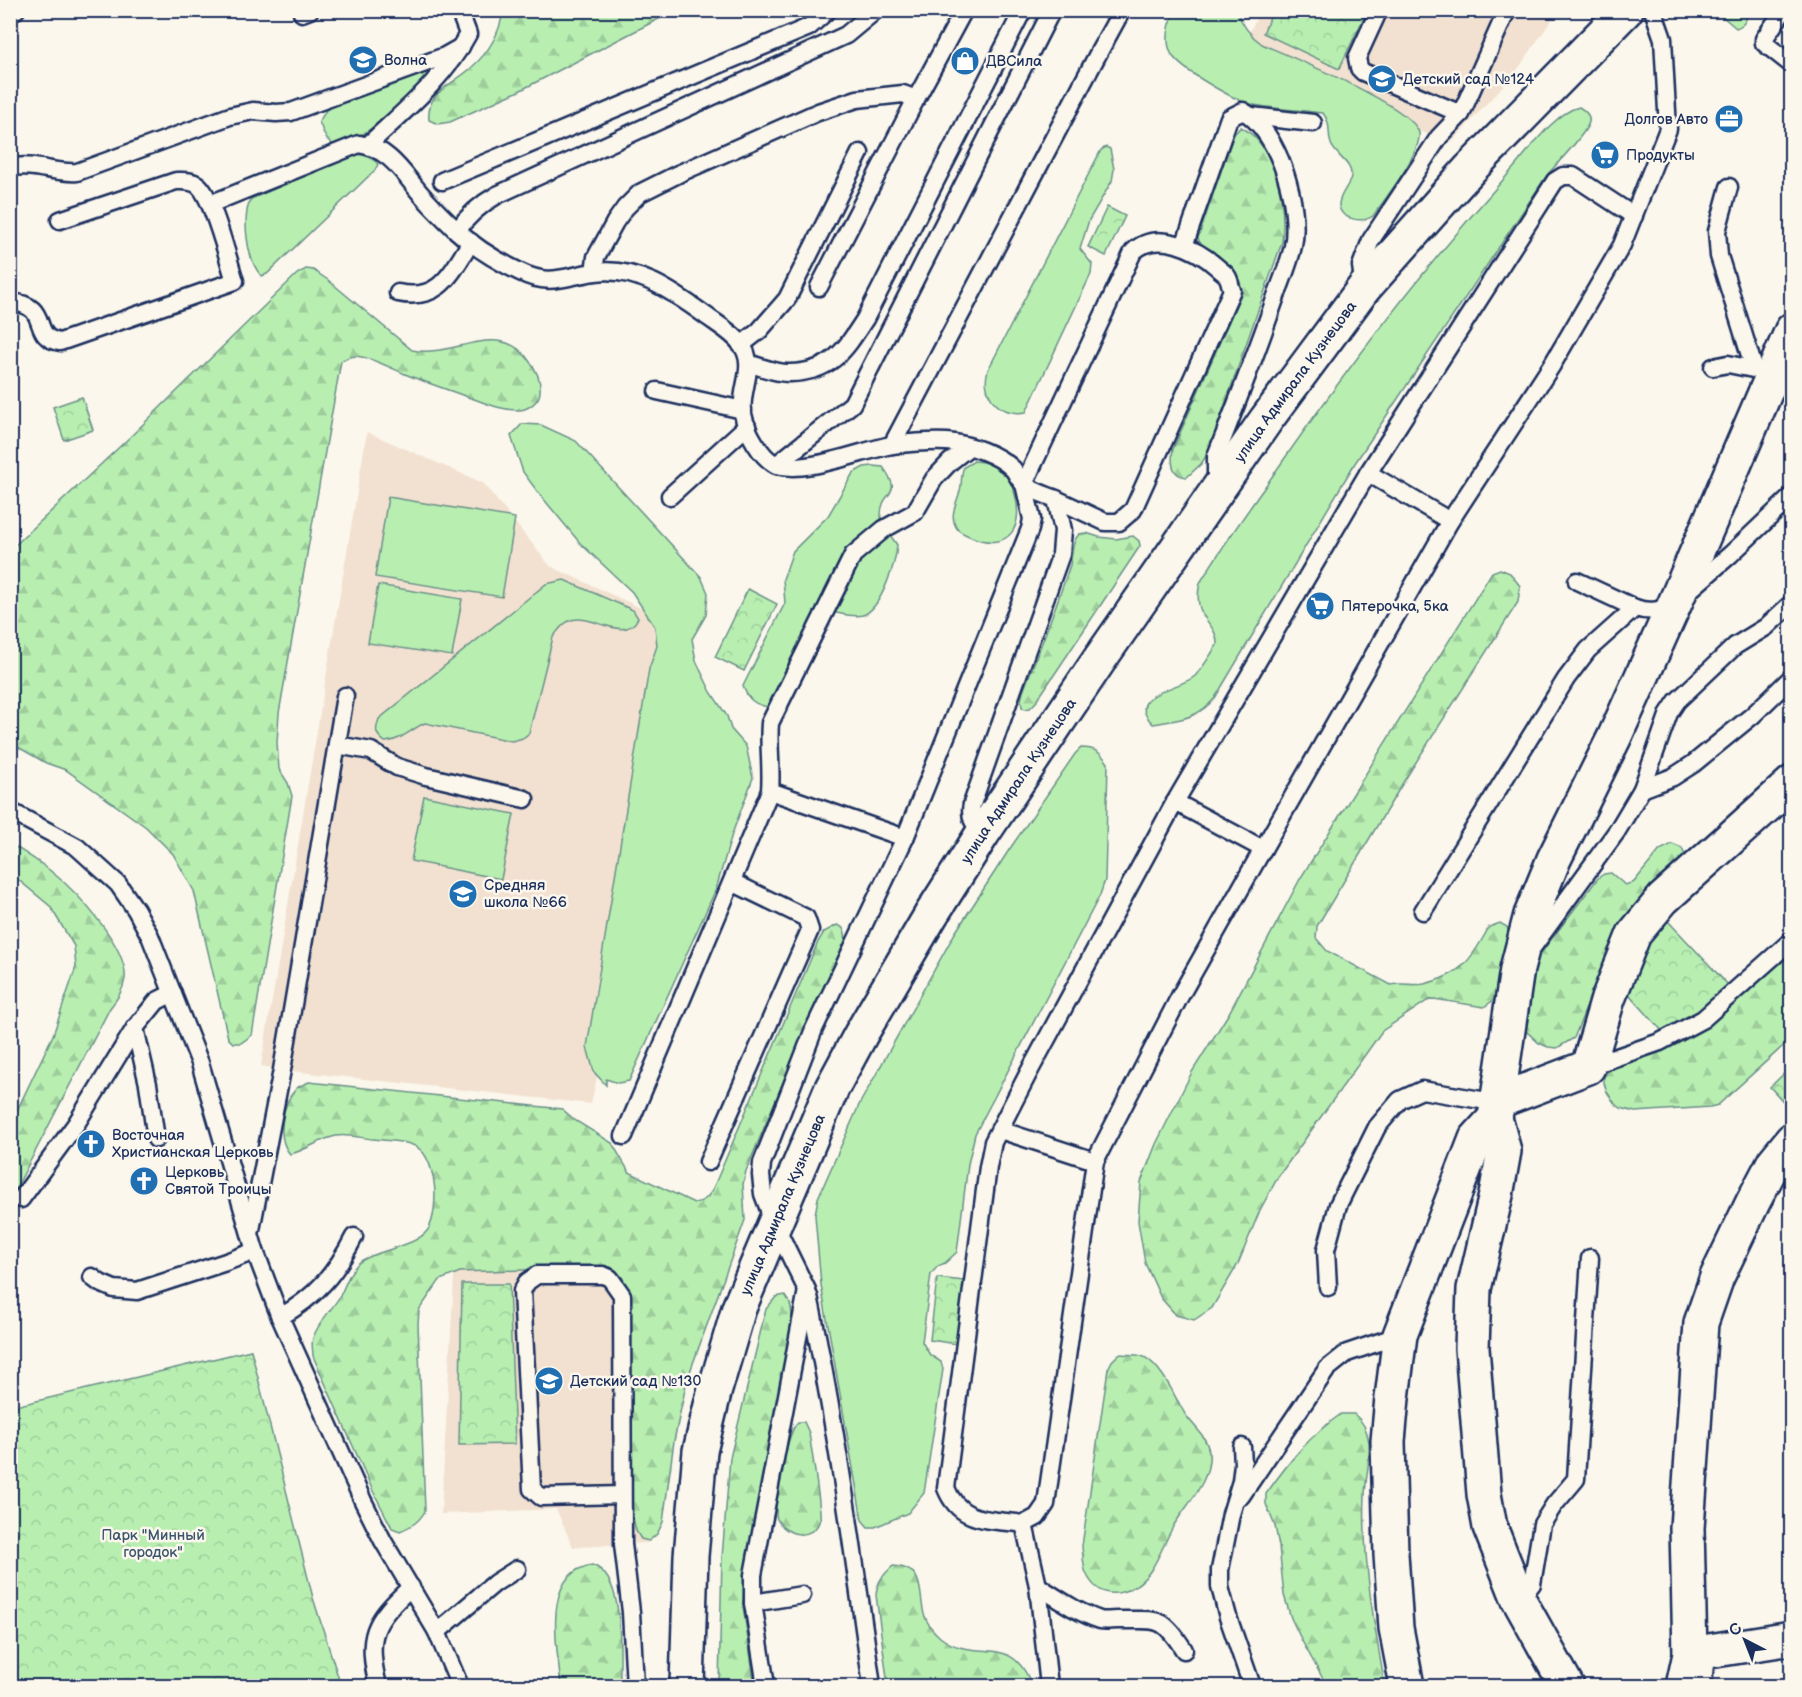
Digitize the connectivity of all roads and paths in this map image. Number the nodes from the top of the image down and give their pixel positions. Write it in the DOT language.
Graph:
graph roads {
  1 [pos="16,10"];
  2 [pos="459,10"];
  3 [pos="828,10"];
  4 [pos="876,10"];
  5 [pos="964,10"];
  6 [pos="1023,10"];
  7 [pos="1052,10"];
  8 [pos="1122,10"];
  9 [pos="1378,10"];
  10 [pos="1508,10"];
  11 [pos="1626,10"];
  12 [pos="1653,10"];
  13 [pos="1784,10"];
  14 [pos="10,12"];
  15 [pos="461,47"];
  16 [pos="1791,65"];
  17 [pos="916,99"];
  18 [pos="1461,114"];
  19 [pos="1251,116"];
  20 [pos="1312,123"];
  21 [pos="368,146"];
  22 [pos="860,153"];
  23 [pos="10,168"];
  24 [pos="442,181"];
  25 [pos="1729,187"];
  26 [pos="210,204"];
  27 [pos="1634,216"];
  28 [pos="60,220"];
  29 [pos="457,231"];
  30 [pos="471,242"];
  31 [pos="1184,246"];
  32 [pos="594,272"];
  33 [pos="819,287"];
  34 [pos="1364,288"];
  35 [pos="398,294"];
  36 [pos="10,302"];
  37 [pos="1791,330"];
  38 [pos="741,345"];
  39 [pos="750,364"];
  40 [pos="1713,367"];
  41 [pos="1763,372"];
  42 [pos="657,391"];
  43 [pos="745,418"];
  44 [pos="892,445"];
  45 [pos="969,447"];
  46 [pos="776,465"];
  47 [pos="1368,473"];
  48 [pos="1024,484"];
  49 [pos="1222,484"];
  50 [pos="670,496"];
  51 [pos="1791,496"];
  52 [pos="1056,499"];
  53 [pos="1450,521"];
  54 [pos="1577,581"];
  55 [pos="1675,603"];
  56 [pos="1791,603"];
  57 [pos="1635,608"];
  58 [pos="1791,677"];
  59 [pos="345,696"];
  60 [pos="337,746"];
  61 [pos="1791,783"];
  62 [pos="1642,789"];
  63 [pos="770,791"];
  64 [pos="525,799"];
  65 [pos="1175,802"];
  66 [pos="10,811"];
  67 [pos="983,833"];
  68 [pos="905,838"];
  69 [pos="1263,849"];
  70 [pos="732,882"];
  71 [pos="1423,911"];
  72 [pos="1791,940"];
  73 [pos="1517,969"];
  74 [pos="173,993"];
  75 [pos="135,1028"];
  76 [pos="1588,1067"];
  77 [pos="1497,1109"];
  78 [pos="1000,1130"];
  79 [pos="624,1136"];
  80 [pos="156,1139"];
  81 [pos="1791,1140"];
  82 [pos="1095,1161"];
  83 [pos="708,1162"];
  84 [pos="21,1199"];
  85 [pos="774,1223"];
  86 [pos="250,1233"];
  87 [pos="354,1237"];
  88 [pos="255,1251"];
  89 [pos="1590,1258"];
  90 [pos="92,1277"];
  91 [pos="1328,1287"];
  92 [pos="807,1290"];
  93 [pos="280,1317"];
  94 [pos="1400,1335"];
  95 [pos="1242,1447"];
  96 [pos="622,1494"];
  97 [pos="1235,1504"];
  98 [pos="1024,1524"];
  99 [pos="517,1569"];
  100 [pos="1038,1586"];
  101 [pos="411,1587"];
  102 [pos="802,1595"];
  103 [pos="1519,1600"];
  104 [pos="753,1603"];
  105 [pos="437,1632"];
  106 [pos="1791,1638"];
  107 [pos="1184,1650"];
  108 [pos="1698,1653"];
  109 [pos="1564,1685"];
  110 [pos="378,1686"];
  111 [pos="460,1686"];
  112 [pos="635,1686"];
  113 [pos="687,1686"];
  114 [pos="766,1686"];
  115 [pos="872,1686"];
  116 [pos="1049,1686"];
  117 [pos="1252,1686"];
  118 [pos="1407,1686"];
  119 [pos="1683,1686"];
  120 [pos="1703,1686"];
  1 -- 14 [label="lane"];
  2 -- 15 [label="lane"];
  3 -- 24 [label="lane"];
  4 -- 29 [label="lane"];
  5 -- 17 [label="lane"];
  6 -- 39 [label="lane"];
  7 -- 46 [label="lane"];
  8 -- 44 [label="lane"];
  9 -- 18 [label="lane"];
  10 -- 18 [label="lane"];
  11 -- 34 [label="street, улица Адмирала Кузнецова"];
  12 -- 27 [label="lane"];
  13 -- 16 [label="lane"];
  15 -- 21 [label="lane"];
  15 -- 23 [label="lane"];
  17 -- 32 [label="lane"];
  17 -- 33 [label="lane"];
  18 -- 34 [label="lane"];
  19 -- 20 [label="lane"];
  19 -- 31 [label="lane"];
  19 -- 49 [label="lane"];
  21 -- 26 [label="lane"];
  21 -- 29 [label="lane"];
  22 -- 38 [label="lane"];
  25 -- 41 [label="lane"];
  26 -- 28 [label="lane"];
  26 -- 36 [label="lane"];
  27 -- 47 [label="lane"];
  27 -- 53 [label="lane"];
  29 -- 30 [label="lane"];
  30 -- 32 [label="lane"];
  30 -- 35 [label="lane"];
  31 -- 48 [label="lane"];
  31 -- 52 [label="lane"];
  32 -- 38 [label="lane"];
  34 -- 49 [label="street, улица Адмирала Кузнецова"];
  37 -- 41 [label="street"];
  38 -- 39 [label="lane"];
  39 -- 43 [label="lane"];
  40 -- 41 [label="lane"];
  41 -- 55 [label="street"];
  42 -- 43 [label="lane"];
  43 -- 46 [label="lane"];
  43 -- 50 [label="lane"];
  44 -- 45 [label="lane"];
  44 -- 46 [label="lane"];
  45 -- 48 [label="lane"];
  45 -- 63 [label="lane"];
  47 -- 53 [label="lane"];
  47 -- 65 [label="lane"];
  48 -- 52 [label="lane"];
  48 -- 68 [label="lane"];
  49 -- 67 [label="street, улица Адмирала Кузнецова"];
  51 -- 55 [label="lane"];
  52 -- 67 [label="lane"];
  53 -- 69 [label="lane"];
  54 -- 57 [label="lane"];
  55 -- 57 [label="lane"];
  55 -- 73 [label="street"];
  56 -- 62 [label="lane"];
  57 -- 71 [label="lane"];
  58 -- 62 [label="lane"];
  59 -- 60 [label="lane"];
  60 -- 64 [label="lane"];
  60 -- 86 [label="lane"];
  61 -- 76 [label="street"];
  62 -- 73 [label="lane"];
  63 -- 68 [label="lane"];
  63 -- 70 [label="lane"];
  65 -- 69 [label="lane"];
  65 -- 78 [label="lane"];
  66 -- 74 [label="lane"];
  67 -- 85 [label="street, улица Адмирала Кузнецова"];
  68 -- 85 [label="lane"];
  69 -- 82 [label="lane"];
  70 -- 79 [label="lane"];
  70 -- 83 [label="lane"];
  72 -- 76 [label="lane"];
  73 -- 77 [label="street"];
  74 -- 75 [label="lane"];
  74 -- 86 [label="lane"];
  75 -- 80 [label="lane"];
  75 -- 84 [label="lane"];
  76 -- 77 [label="street"];
  77 -- 91 [label="lane"];
  77 -- 94 [label="street"];
  77 -- 103 [label="street"];
  78 -- 82 [label="lane"];
  78 -- 98 [label="lane"];
  81 -- 108 [label="street"];
  82 -- 98 [label="lane"];
  85 -- 92 [label="lane"];
  85 -- 113 [label="street, улица Адмирала Кузнецова"];
  86 -- 88 [label="lane"];
  87 -- 93 [label="lane"];
  88 -- 90 [label="lane"];
  88 -- 93 [label="lane"];
  89 -- 103 [label="lane"];
  92 -- 104 [label="lane"];
  92 -- 115 [label="lane"];
  93 -- 101 [label="lane"];
  94 -- 97 [label="lane"];
  94 -- 118 [label="street"];
  95 -- 97 [label="lane"];
  96 -- 96 [label="lane"];
  96 -- 112 [label="lane"];
  97 -- 117 [label="lane"];
  98 -- 100 [label="lane"];
  99 -- 105 [label="lane"];
  100 -- 107 [label="lane"];
  100 -- 116 [label="lane"];
  101 -- 105 [label="lane"];
  101 -- 110 [label="lane"];
  102 -- 104 [label="lane"];
  103 -- 109 [label="street"];
  104 -- 114 [label="lane"];
  105 -- 111 [label="lane"];
  106 -- 108 [label="street"];
  108 -- 119 [label="street"];
  108 -- 120 [label="lane"];
}
